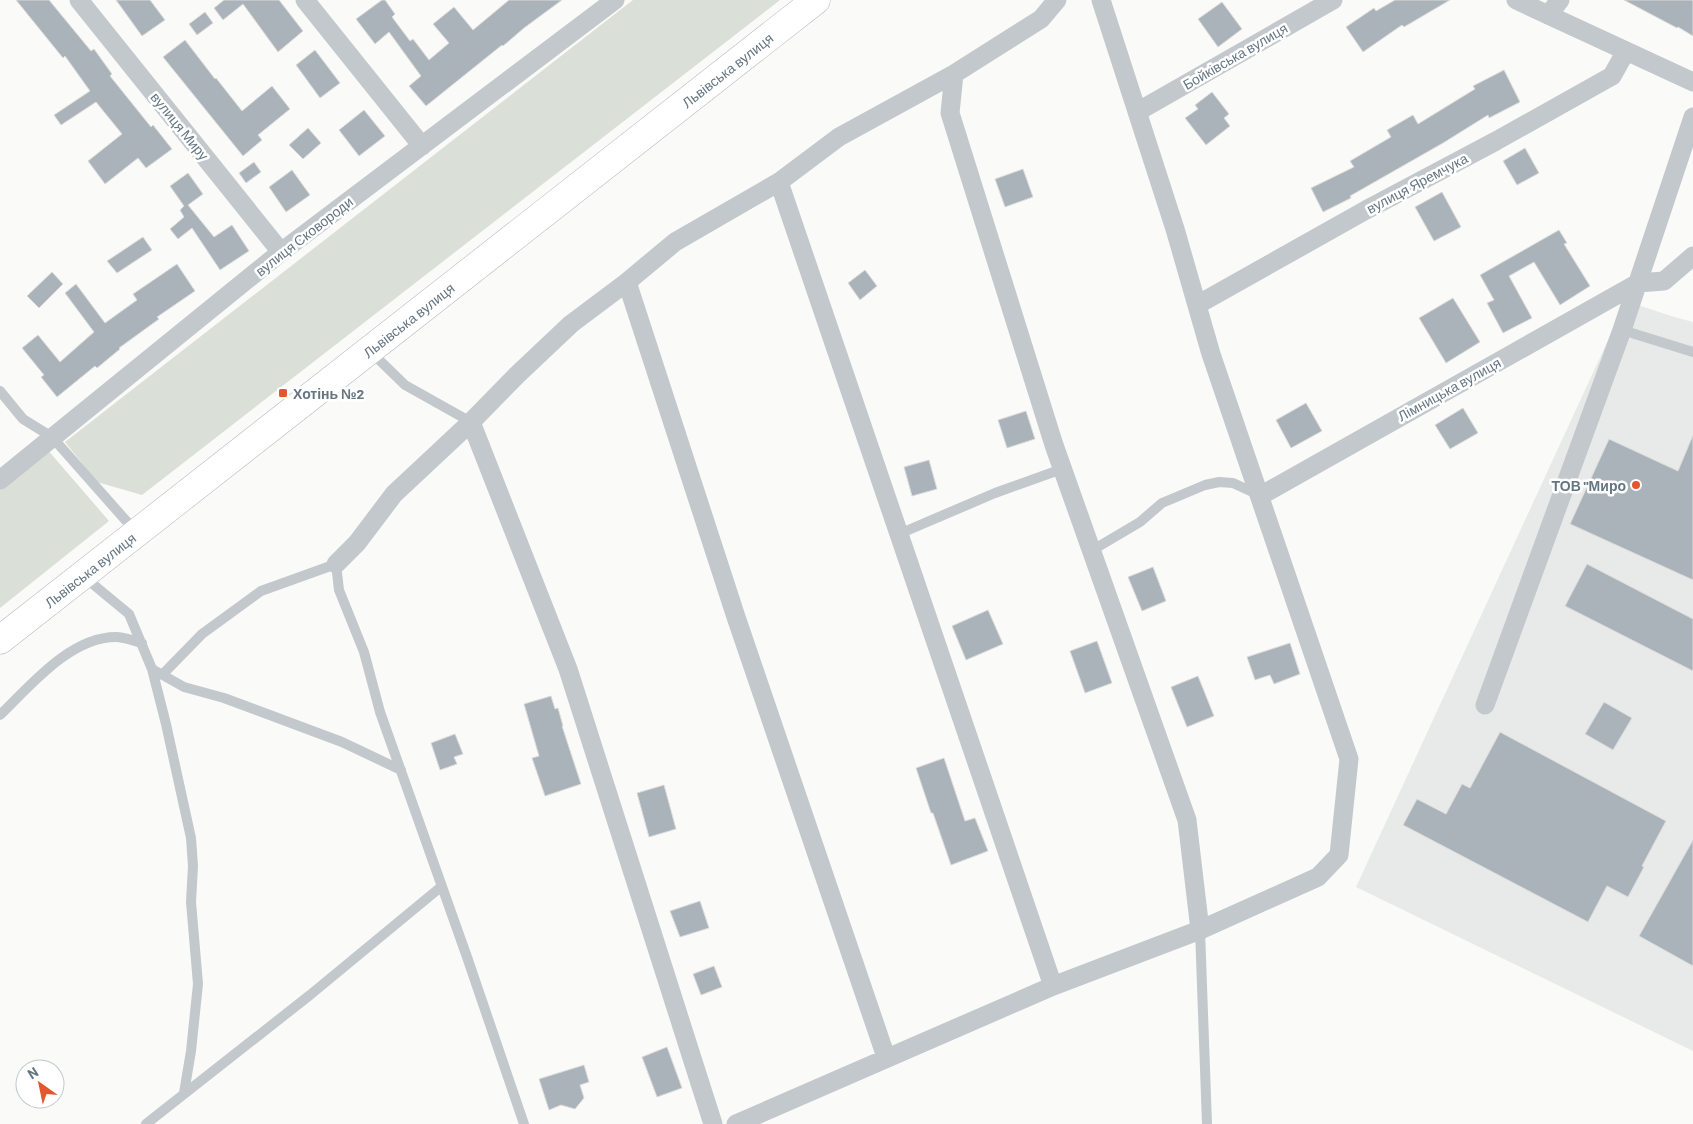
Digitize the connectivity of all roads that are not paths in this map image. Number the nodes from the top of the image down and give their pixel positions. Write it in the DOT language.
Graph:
graph roads {
  1 [pos="79,0"];
  2 [pos="305,0"];
  3 [pos="615,0"];
  4 [pos="816,0"];
  5 [pos="1057,0"];
  6 [pos="1101,0"];
  7 [pos="1333,0"];
  8 [pos="1516,0"];
  9 [pos="1560,0"];
  10 [pos="1548,15"];
  11 [pos="1626,51"];
  12 [pos="954,74"];
  13 [pos="1693,82"];
  14 [pos="1137,112"];
  15 [pos="1693,117"];
  16 [pos="422,146"];
  17 [pos="779,182"];
  18 [pos="281,252"];
  19 [pos="1693,256"];
  20 [pos="627,282"];
  21 [pos="1638,283"];
  22 [pos="1197,305"];
  23 [pos="1622,330"];
  24 [pos="368,349"];
  25 [pos="1693,352"];
  26 [pos="0,392"];
  27 [pos="471,422"];
  28 [pos="52,437"];
  29 [pos="1062,469"];
  30 [pos="0,480"];
  31 [pos="1260,496"];
  32 [pos="137,533"];
  33 [pos="899,534"];
  34 [pos="1091,551"];
  35 [pos="336,564"];
  36 [pos="82,576"];
  37 [pos="0,640"];
  38 [pos="142,643"];
  39 [pos="152,669"];
  40 [pos="162,675"];
  41 [pos="1485,704"];
  42 [pos="0,716"];
  43 [pos="401,770"];
  44 [pos="442,886"];
  45 [pos="1200,930"];
  46 [pos="1053,986"];
  47 [pos="886,1057"];
  48 [pos="184,1093"];
  49 [pos="146,1124"];
  50 [pos="524,1124"];
  51 [pos="714,1124"];
  52 [pos="736,1124"];
  53 [pos="1207,1124"];
  1 -- 18 [label="street, вулиця Миру"];
  2 -- 16 [label="street"];
  3 -- 16 [label="street, вулиця Сковороди"];
  4 -- 24 [label="main road, Львівська вулиця"];
  5 -- 12 [label="street"];
  6 -- 14 [label="street"];
  7 -- 14 [label="street, Бойківська вулиця"];
  8 -- 10 [label="street"];
  9 -- 10 [label="street"];
  10 -- 11 [label="street"];
  11 -- 13 [label="street"];
  11 -- 22 [label="street, вулиця Яремчука"];
  12 -- 17 [label="street"];
  12 -- 29 [label="street"];
  14 -- 22 [label="street"];
  15 -- 21 [label="street"];
  16 -- 18 [label="street, вулиця Сковороди"];
  17 -- 20 [label="street"];
  17 -- 33 [label="street"];
  18 -- 28 [label="street, вулиця Сковороди"];
  19 -- 21 [label="street"];
  20 -- 27 [label="street"];
  20 -- 47 [label="street"];
  21 -- 23 [label="street"];
  21 -- 31 [label="street, Лімницька вулиця"];
  22 -- 31 [label="street"];
  23 -- 25 [label="lane"];
  23 -- 41 [label="street"];
  24 -- 27 [label="lane"];
  24 -- 32 [label="main road, Львівська вулиця"];
  26 -- 28 [label="lane"];
  27 -- 35 [label="street"];
  27 -- 51 [label="street"];
  28 -- 30 [label="street, вулиця Сковороди"];
  28 -- 32 [label="lane"];
  29 -- 33 [label="lane"];
  29 -- 34 [label="street"];
  31 -- 34 [label="lane"];
  31 -- 45 [label="street"];
  32 -- 36 [label="main road, Львівська вулиця"];
  33 -- 46 [label="street"];
  34 -- 45 [label="street"];
  35 -- 40 [label="lane"];
  35 -- 43 [label="lane"];
  36 -- 37 [label="main road, Львівська вулиця"];
  36 -- 38 [label="lane"];
  38 -- 39 [label="lane"];
  38 -- 42 [label="lane"];
  39 -- 40 [label="lane"];
  39 -- 48 [label="lane"];
  40 -- 43 [label="lane"];
  43 -- 44 [label="lane"];
  44 -- 48 [label="lane"];
  44 -- 50 [label="lane"];
  45 -- 46 [label="street"];
  45 -- 53 [label="lane"];
  46 -- 47 [label="street"];
  47 -- 52 [label="street"];
  48 -- 49 [label="lane"];
}
